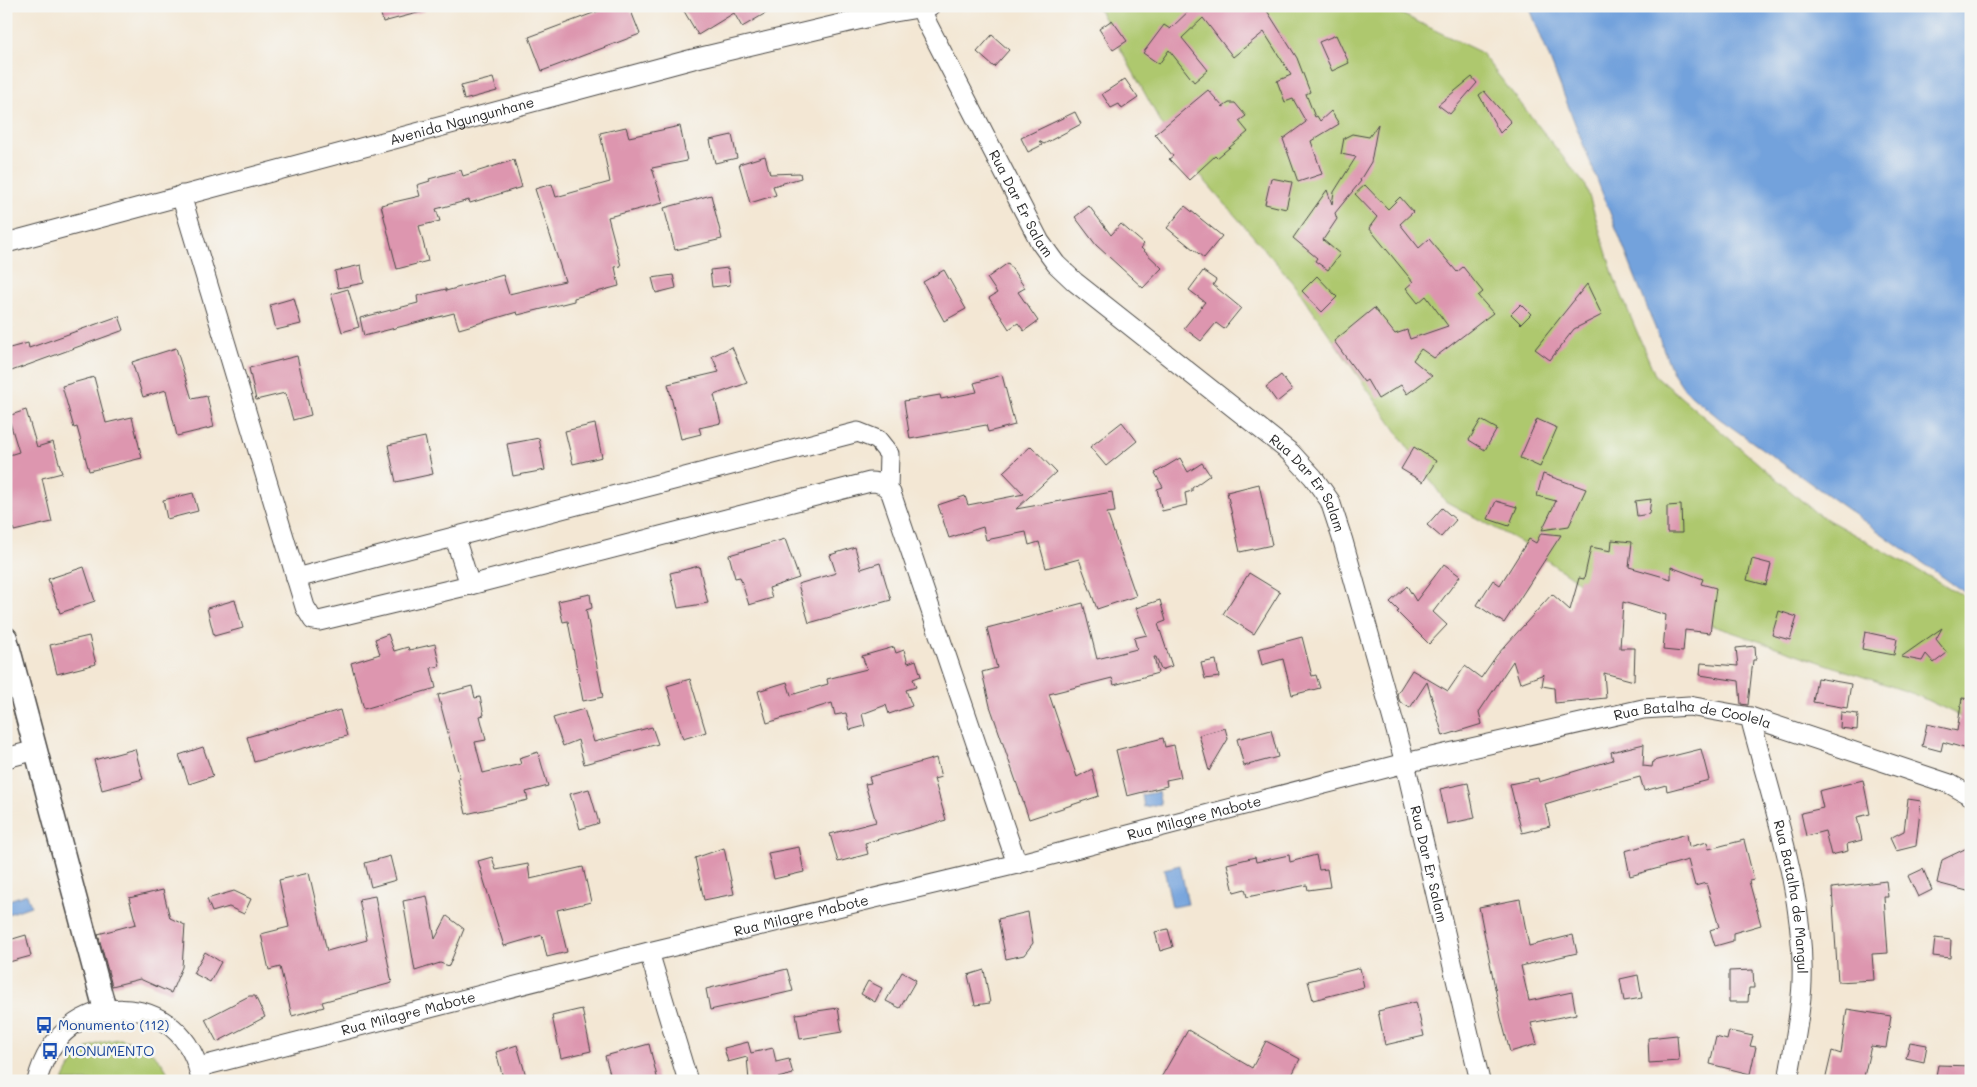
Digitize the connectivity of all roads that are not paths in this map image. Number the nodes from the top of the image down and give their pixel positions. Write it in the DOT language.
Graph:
graph roads {
  1 [pos="924,7"];
  2 [pos="180,195"];
  3 [pos="6,243"];
  4 [pos="888,488"];
  5 [pos="455,538"];
  6 [pos="296,578"];
  7 [pos="470,585"];
  8 [pos="6,638"];
  9 [pos="1750,717"];
  10 [pos="36,750"];
  11 [pos="6,758"];
  12 [pos="1405,762"];
  13 [pos="1971,796"];
  14 [pos="1016,864"];
  15 [pos="649,952"];
  16 [pos="105,1010"];
  17 [pos="200,1074"];
  18 [pos="37,1081"];
  19 [pos="688,1081"];
  20 [pos="1480,1081"];
  21 [pos="1788,1081"];
  1 -- 2 [label="street, Avenida Ngungunhane"];
  1 -- 12 [label="street, Rua Dar Er Salam"];
  2 -- 3 [label="street, Avenida Ngungunhane"];
  2 -- 6 [label="street"];
  4 -- 5 [label="street"];
  4 -- 7 [label="street"];
  4 -- 14 [label="street"];
  5 -- 6 [label="street"];
  5 -- 7 [label="street"];
  6 -- 7 [label="street"];
  8 -- 10 [label="street"];
  9 -- 12 [label="street, Rua Batalha de Coolela"];
  9 -- 13 [label="street, Rua Batalha de Coolela"];
  9 -- 21 [label="street, Rua Batalha de Mangul"];
  10 -- 11 [label="street"];
  10 -- 16 [label="street"];
  12 -- 14 [label="street, Rua Milagre Mabote"];
  12 -- 20 [label="street, Rua Dar Er Salam"];
  14 -- 15 [label="street, Rua Milagre Mabote"];
  15 -- 17 [label="street, Rua Milagre Mabote"];
  15 -- 19 [label="street"];
  16 -- 17 [label="street"];
  16 -- 18 [label="street"];
}
